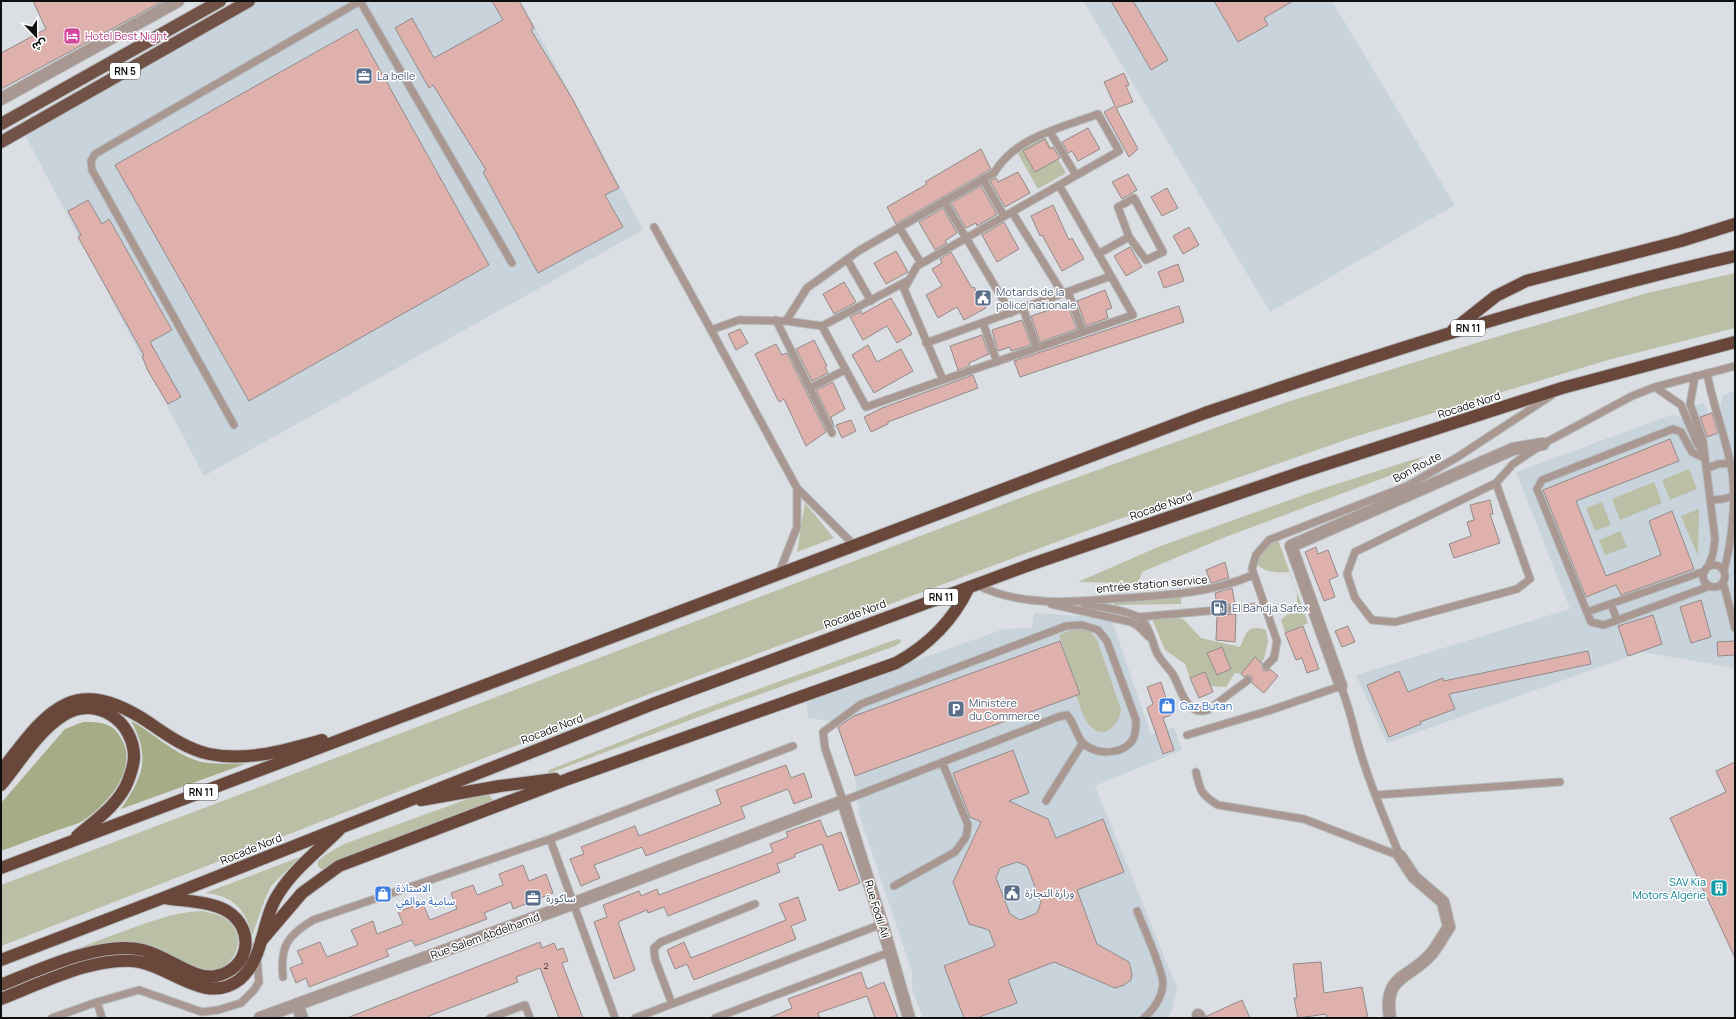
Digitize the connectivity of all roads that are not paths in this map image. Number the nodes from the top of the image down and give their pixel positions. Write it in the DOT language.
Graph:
graph roads {
  1 [pos="178,1"];
  2 [pos="220,1"];
  3 [pos="248,1"];
  4 [pos="360,1"];
  5 [pos="1,99"];
  6 [pos="1,124"];
  7 [pos="1050,132"];
  8 [pos="1,142"];
  9 [pos="1076,175"];
  10 [pos="983,179"];
  11 [pos="1059,185"];
  12 [pos="944,201"];
  13 [pos="1012,212"];
  14 [pos="1004,216"];
  15 [pos="1735,224"];
  16 [pos="654,227"];
  17 [pos="899,227"];
  18 [pos="1129,237"];
  19 [pos="966,238"];
  20 [pos="1098,254"];
  21 [pos="1735,256"];
  22 [pos="847,259"];
  23 [pos="512,263"];
  24 [pos="921,263"];
  25 [pos="1111,276"];
  26 [pos="909,279"];
  27 [pos="1065,293"];
  28 [pos="871,301"];
  29 [pos="1023,308"];
  30 [pos="1011,313"];
  31 [pos="776,320"];
  32 [pos="786,321"];
  33 [pos="983,323"];
  34 [pos="822,326"];
  35 [pos="711,330"];
  36 [pos="1083,332"];
  37 [pos="1447,334"];
  38 [pos="1735,342"];
  39 [pos="926,343"];
  40 [pos="1037,348"];
  41 [pos="997,362"];
  42 [pos="1735,366"];
  43 [pos="845,370"];
  44 [pos="1707,373"];
  45 [pos="1695,376"];
  46 [pos="943,380"];
  47 [pos="1655,387"];
  48 [pos="810,388"];
  49 [pos="1562,388"];
  50 [pos="234,425"];
  51 [pos="832,432"];
  52 [pos="1543,444"];
  53 [pos="1704,455"];
  54 [pos="1731,463"];
  55 [pos="1706,469"];
  56 [pos="1734,482"];
  57 [pos="1496,483"];
  58 [pos="797,488"];
  59 [pos="1733,496"];
  60 [pos="1711,500"];
  61 [pos="854,545"];
  62 [pos="1706,569"];
  63 [pos="1724,571"];
  64 [pos="780,574"];
  65 [pos="1253,575"];
  66 [pos="1723,582"];
  67 [pos="972,586"];
  68 [pos="1710,586"];
  69 [pos="1028,599"];
  70 [pos="1074,602"];
  71 [pos="1611,604"];
  72 [pos="1265,606"];
  73 [pos="1587,612"];
  74 [pos="1139,618"];
  75 [pos="1617,620"];
  76 [pos="1735,628"];
  77 [pos="1153,644"];
  78 [pos="1266,666"];
  79 [pos="1248,680"];
  80 [pos="1341,686"];
  81 [pos="402,718"];
  82 [pos="1187,734"];
  83 [pos="1082,744"];
  84 [pos="793,746"];
  85 [pos="942,762"];
  86 [pos="1,771"];
  87 [pos="1196,772"];
  88 [pos="568,779"];
  89 [pos="1560,782"];
  90 [pos="1,785"];
  91 [pos="1376,795"];
  92 [pos="843,801"];
  93 [pos="1046,801"];
  94 [pos="396,804"];
  95 [pos="343,826"];
  96 [pos="550,839"];
  97 [pos="72,841"];
  98 [pos="1400,856"];
  99 [pos="1,868"];
  100 [pos="894,886"];
  101 [pos="163,898"];
  102 [pos="572,904"];
  103 [pos="754,904"];
  104 [pos="1137,911"];
  105 [pos="882,924"];
  106 [pos="261,941"];
  107 [pos="890,952"];
  108 [pos="256,956"];
  109 [pos="1,960"];
  110 [pos="283,977"];
  111 [pos="1,985"];
  112 [pos="1,999"];
  113 [pos="97,1002"];
  114 [pos="297,1004"];
  115 [pos="672,1004"];
  116 [pos="52,1018"];
  117 [pos="102,1018"];
  118 [pos="260,1018"];
  119 [pos="302,1018"];
  120 [pos="490,1018"];
  121 [pos="530,1018"];
  122 [pos="614,1018"];
  123 [pos="635,1018"];
  124 [pos="715,1018"];
  125 [pos="909,1018"];
  126 [pos="1144,1018"];
  127 [pos="1390,1018"];
  1 -- 5 [label="street"];
  2 -- 6 [label="highway, RN 5"];
  3 -- 8 [label="highway, RN 5"];
  4 -- 23 [label="lane"];
  4 -- 50 [label="lane"];
  7 -- 9 [label="lane"];
  7 -- 9 [label="lane"];
  7 -- 10 [label="lane"];
  9 -- 11 [label="lane"];
  10 -- 12 [label="lane"];
  10 -- 14 [label="lane"];
  11 -- 13 [label="lane"];
  11 -- 20 [label="lane"];
  12 -- 17 [label="lane"];
  12 -- 19 [label="lane"];
  13 -- 14 [label="lane"];
  13 -- 27 [label="lane"];
  14 -- 19 [label="lane"];
  15 -- 37 [label="highway"];
  16 -- 35 [label="lane"];
  17 -- 22 [label="lane"];
  17 -- 24 [label="lane"];
  18 -- 18 [label="lane"];
  18 -- 20 [label="lane"];
  19 -- 24 [label="lane"];
  19 -- 30 [label="lane"];
  20 -- 25 [label="lane"];
  21 -- 37 [label="highway, RN 11"];
  22 -- 28 [label="lane"];
  22 -- 32 [label="lane"];
  24 -- 26 [label="lane"];
  25 -- 27 [label="lane"];
  25 -- 36 [label="lane"];
  26 -- 28 [label="lane"];
  26 -- 39 [label="lane"];
  27 -- 29 [label="lane"];
  27 -- 36 [label="lane"];
  28 -- 34 [label="lane"];
  29 -- 30 [label="lane"];
  29 -- 40 [label="lane"];
  30 -- 33 [label="lane"];
  31 -- 32 [label="lane"];
  31 -- 35 [label="lane"];
  31 -- 48 [label="lane"];
  32 -- 34 [label="lane"];
  33 -- 39 [label="lane"];
  33 -- 41 [label="lane"];
  34 -- 43 [label="lane"];
  35 -- 58 [label="lane"];
  36 -- 40 [label="lane"];
  37 -- 61 [label="highway, RN 11"];
  38 -- 49 [label="highway, Rocade Nord / RN 11"];
  39 -- 46 [label="lane"];
  40 -- 41 [label="lane"];
  41 -- 46 [label="lane"];
  42 -- 44 [label="lane"];
  43 -- 46 [label="lane"];
  43 -- 48 [label="lane"];
  44 -- 45 [label="lane"];
  44 -- 54 [label="lane"];
  45 -- 47 [label="lane"];
  45 -- 53 [label="lane"];
  47 -- 52 [label="lane"];
  47 -- 53 [label="lane"];
  48 -- 51 [label="lane"];
  49 -- 65 [label="lane, Bon Route"];
  49 -- 67 [label="highway, Rocade Nord / RN 11"];
  52 -- 57 [label="lane"];
  52 -- 80 [label="street"];
  53 -- 55 [label="lane"];
  53 -- 73 [label="lane"];
  54 -- 55 [label="lane"];
  54 -- 56 [label="lane"];
  55 -- 60 [label="lane"];
  56 -- 59 [label="lane"];
  57 -- 57 [label="lane"];
  58 -- 61 [label="lane"];
  58 -- 64 [label="lane"];
  59 -- 60 [label="lane"];
  59 -- 63 [label="lane"];
  60 -- 62 [label="lane"];
  61 -- 64 [label="highway, RN 11"];
  62 -- 63 [label="lane"];
  62 -- 68 [label="lane"];
  62 -- 71 [label="lane"];
  63 -- 66 [label="lane"];
  64 -- 81 [label="highway, RN 11"];
  65 -- 70 [label="lane, entrée station service"];
  65 -- 72 [label="lane"];
  66 -- 68 [label="lane"];
  66 -- 76 [label="lane"];
  67 -- 69 [label="lane, entrée station service"];
  67 -- 88 [label="highway"];
  67 -- 94 [label="highway, Rocade Nord / RN 11"];
  68 -- 75 [label="lane"];
  69 -- 70 [label="lane, entrée station service"];
  69 -- 77 [label="lane"];
  70 -- 74 [label="lane, entrée station service"];
  71 -- 73 [label="lane"];
  71 -- 75 [label="lane"];
  72 -- 74 [label="lane"];
  72 -- 78 [label="lane"];
  73 -- 75 [label="lane"];
  74 -- 77 [label="lane"];
  77 -- 79 [label="lane"];
  80 -- 82 [label="lane"];
  80 -- 91 [label="lane"];
  81 -- 86 [label="highway"];
  81 -- 97 [label="highway, RN 11"];
  83 -- 85 [label="lane"];
  83 -- 92 [label="lane"];
  83 -- 93 [label="lane"];
  84 -- 96 [label="lane"];
  85 -- 92 [label="lane"];
  85 -- 100 [label="lane"];
  87 -- 98 [label="lane"];
  88 -- 94 [label="highway"];
  88 -- 106 [label="highway"];
  89 -- 91 [label="lane"];
  90 -- 97 [label="highway"];
  91 -- 98 [label="lane"];
  92 -- 102 [label="street, Rue Salem Abdelhamid"];
  92 -- 105 [label="street, Rue Fodil Ali"];
  94 -- 95 [label="highway, Rocade Nord / RN 11"];
  95 -- 101 [label="highway, Rocade Nord / RN 11"];
  95 -- 106 [label="highway"];
  96 -- 102 [label="lane"];
  96 -- 110 [label="lane"];
  97 -- 99 [label="highway, RN 11"];
  98 -- 127 [label="street"];
  101 -- 109 [label="highway, Rocade Nord / RN 11"];
  101 -- 111 [label="highway"];
  102 -- 114 [label="street, Rue Salem Abdelhamid"];
  102 -- 122 [label="lane"];
  103 -- 115 [label="lane"];
  104 -- 126 [label="lane"];
  105 -- 107 [label="street, Rue Fodil Ali"];
  105 -- 115 [label="lane"];
  106 -- 108 [label="highway"];
  107 -- 124 [label="lane"];
  107 -- 125 [label="street, Rue Fodil Ali"];
  108 -- 112 [label="highway"];
  108 -- 113 [label="lane"];
  113 -- 116 [label="lane"];
  113 -- 117 [label="lane"];
  114 -- 118 [label="street, Rue Salem Abdelhamid"];
  114 -- 119 [label="street"];
  115 -- 123 [label="lane"];
  120 -- 121 [label="lane"];
}
